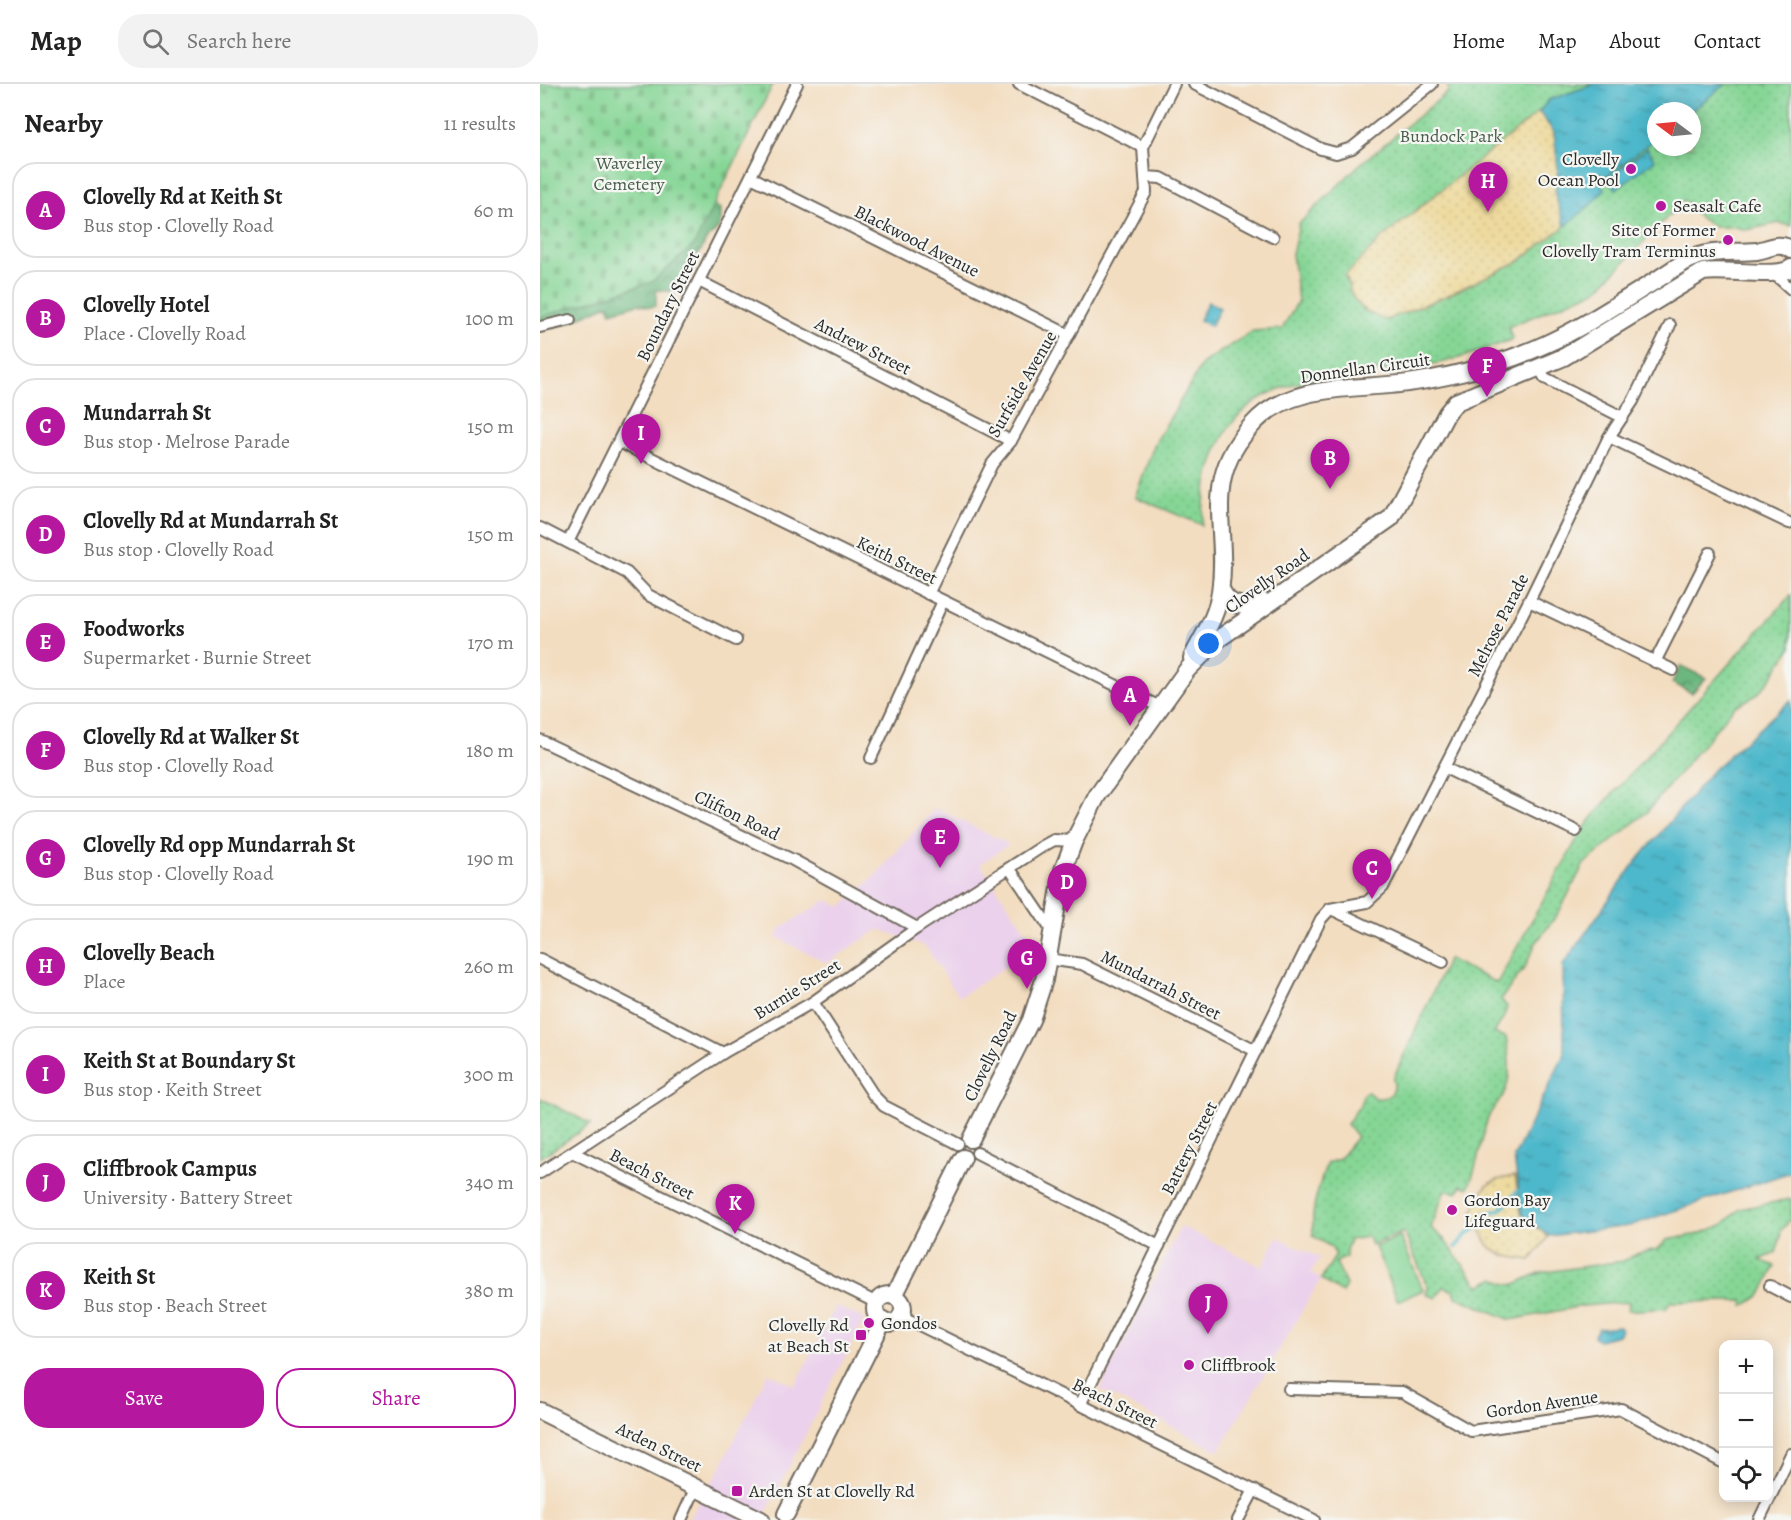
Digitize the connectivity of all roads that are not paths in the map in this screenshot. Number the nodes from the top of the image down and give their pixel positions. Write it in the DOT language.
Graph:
graph roads {
  1 [pos="797,84"];
  2 [pos="1019,84"];
  3 [pos="1174,84"];
  4 [pos="1194,84"];
  5 [pos="1432,84"];
  6 [pos="1143,147"];
  7 [pos="751,177"];
  8 [pos="1145,177"];
  9 [pos="1273,237"];
  10 [pos="1791,250"];
  11 [pos="1791,268"];
  12 [pos="1772,272"];
  13 [pos="699,281"];
  14 [pos="1791,289"];
  15 [pos="570,320"];
  16 [pos="1670,325"];
  17 [pos="540,327"];
  18 [pos="1068,335"];
  19 [pos="1533,350"];
  20 [pos="1539,368"];
  21 [pos="1622,417"];
  22 [pos="1609,437"];
  23 [pos="1011,441"];
  24 [pos="619,442"];
  25 [pos="1789,523"];
  26 [pos="540,528"];
  27 [pos="568,542"];
  28 [pos="1710,553"];
  29 [pos="1221,589"];
  30 [pos="928,594"];
  31 [pos="1271,600"];
  32 [pos="943,601"];
  33 [pos="1529,601"];
  34 [pos="736,640"];
  35 [pos="1655,662"];
  36 [pos="1187,670"];
  37 [pos="1673,670"];
  38 [pos="1161,707"];
  39 [pos="540,740"];
  40 [pos="871,758"];
  41 [pos="1445,768"];
  42 [pos="1576,831"];
  43 [pos="1074,841"];
  44 [pos="1010,868"];
  45 [pos="1330,909"];
  46 [pos="916,928"];
  47 [pos="1052,931"];
  48 [pos="540,959"];
  49 [pos="1048,959"];
  50 [pos="1443,962"];
  51 [pos="813,1002"];
  52 [pos="1256,1051"];
  53 [pos="723,1053"];
  54 [pos="967,1149"];
  55 [pos="574,1153"];
  56 [pos="540,1173"];
  57 [pos="1159,1246"];
  58 [pos="1770,1286"];
  59 [pos="894,1296"];
  60 [pos="1791,1297"];
  61 [pos="876,1303"];
  62 [pos="901,1316"];
  63 [pos="883,1321"];
  64 [pos="1289,1389"];
  65 [pos="1080,1405"];
  66 [pos="540,1411"];
  67 [pos="1791,1454"];
  68 [pos="1719,1460"];
  69 [pos="1773,1485"];
  70 [pos="696,1487"];
  71 [pos="1254,1490"];
  72 [pos="1766,1502"];
  73 [pos="789,1517"];
  74 [pos="681,1520"];
  75 [pos="761,1520"];
  76 [pos="768,1520"];
  77 [pos="1238,1520"];
  78 [pos="1314,1520"];
  79 [pos="1759,1520"];
  1 -- 7 [label="street, Boundary Street"];
  2 -- 6 [label="street"];
  3 -- 6 [label="street"];
  4 -- 5 [label="street"];
  6 -- 8 [label="street"];
  7 -- 13 [label="street, Boundary Street"];
  7 -- 18 [label="street, Blackwood Avenue"];
  8 -- 9 [label="street"];
  8 -- 18 [label="street, Surfside Avenue"];
  10 -- 19 [label="street"];
  11 -- 12 [label="street, Clovelly Road"];
  12 -- 14 [label="street"];
  12 -- 20 [label="street, Clovelly Road"];
  13 -- 23 [label="street, Andrew Street"];
  13 -- 24 [label="street, Boundary Street"];
  15 -- 17 [label="street"];
  16 -- 21 [label="street, Melrose Parade"];
  18 -- 23 [label="street, Surfside Avenue"];
  19 -- 20 [label="street"];
  19 -- 29 [label="street, Donnellan Circuit"];
  20 -- 21 [label="street"];
  20 -- 31 [label="street, Clovelly Road"];
  21 -- 22 [label="street, Melrose Parade"];
  22 -- 25 [label="street"];
  22 -- 33 [label="street, Melrose Parade"];
  23 -- 30 [label="street, Surfside Avenue"];
  24 -- 27 [label="street, Boundary Street"];
  24 -- 30 [label="street, Keith Street"];
  26 -- 27 [label="street"];
  27 -- 34 [label="street"];
  28 -- 35 [label="street"];
  29 -- 31 [label="street"];
  29 -- 36 [label="street, Donnellan Circuit"];
  30 -- 32 [label="street, Keith Street"];
  31 -- 36 [label="street, Clovelly Road"];
  32 -- 38 [label="street, Keith Street"];
  32 -- 40 [label="street"];
  33 -- 35 [label="street"];
  33 -- 41 [label="street, Melrose Parade"];
  35 -- 37 [label="street"];
  36 -- 38 [label="street, Clovelly Road"];
  38 -- 43 [label="street, Clovelly Road"];
  39 -- 46 [label="street, Clifton Road"];
  41 -- 42 [label="street"];
  41 -- 45 [label="street, Melrose Parade"];
  43 -- 44 [label="street, Burnie Street"];
  43 -- 47 [label="street, Clovelly Road"];
  44 -- 46 [label="street, Burnie Street"];
  44 -- 47 [label="street"];
  45 -- 50 [label="street"];
  45 -- 52 [label="street, Battery Street"];
  46 -- 51 [label="street, Burnie Street"];
  47 -- 49 [label="street, Clovelly Road"];
  48 -- 53 [label="street"];
  49 -- 52 [label="street, Mundarrah Street"];
  49 -- 54 [label="street, Clovelly Road"];
  51 -- 53 [label="street, Burnie Street"];
  51 -- 54 [label="street"];
  52 -- 57 [label="street, Battery Street"];
  53 -- 55 [label="street, Burnie Street"];
  54 -- 57 [label="street"];
  54 -- 59 [label="street, Clovelly Road"];
  55 -- 56 [label="street, Burnie Street"];
  55 -- 61 [label="street, Beach Street"];
  57 -- 65 [label="street, Battery Street"];
  58 -- 60 [label="street"];
  59 -- 61 [label="street"];
  59 -- 62 [label="street"];
  61 -- 63 [label="street"];
  62 -- 63 [label="street"];
  62 -- 65 [label="street, Beach Street"];
  63 -- 73 [label="street"];
  64 -- 68 [label="street, Gordon Avenue"];
  65 -- 71 [label="street, Beach Street"];
  66 -- 70 [label="street, Arden Street"];
  67 -- 69 [label="street"];
  70 -- 74 [label="street"];
  70 -- 75 [label="street, Arden Street"];
  71 -- 77 [label="street"];
  71 -- 78 [label="street, Beach Street"];
  72 -- 79 [label="street"];
  73 -- 76 [label="street"];
}
